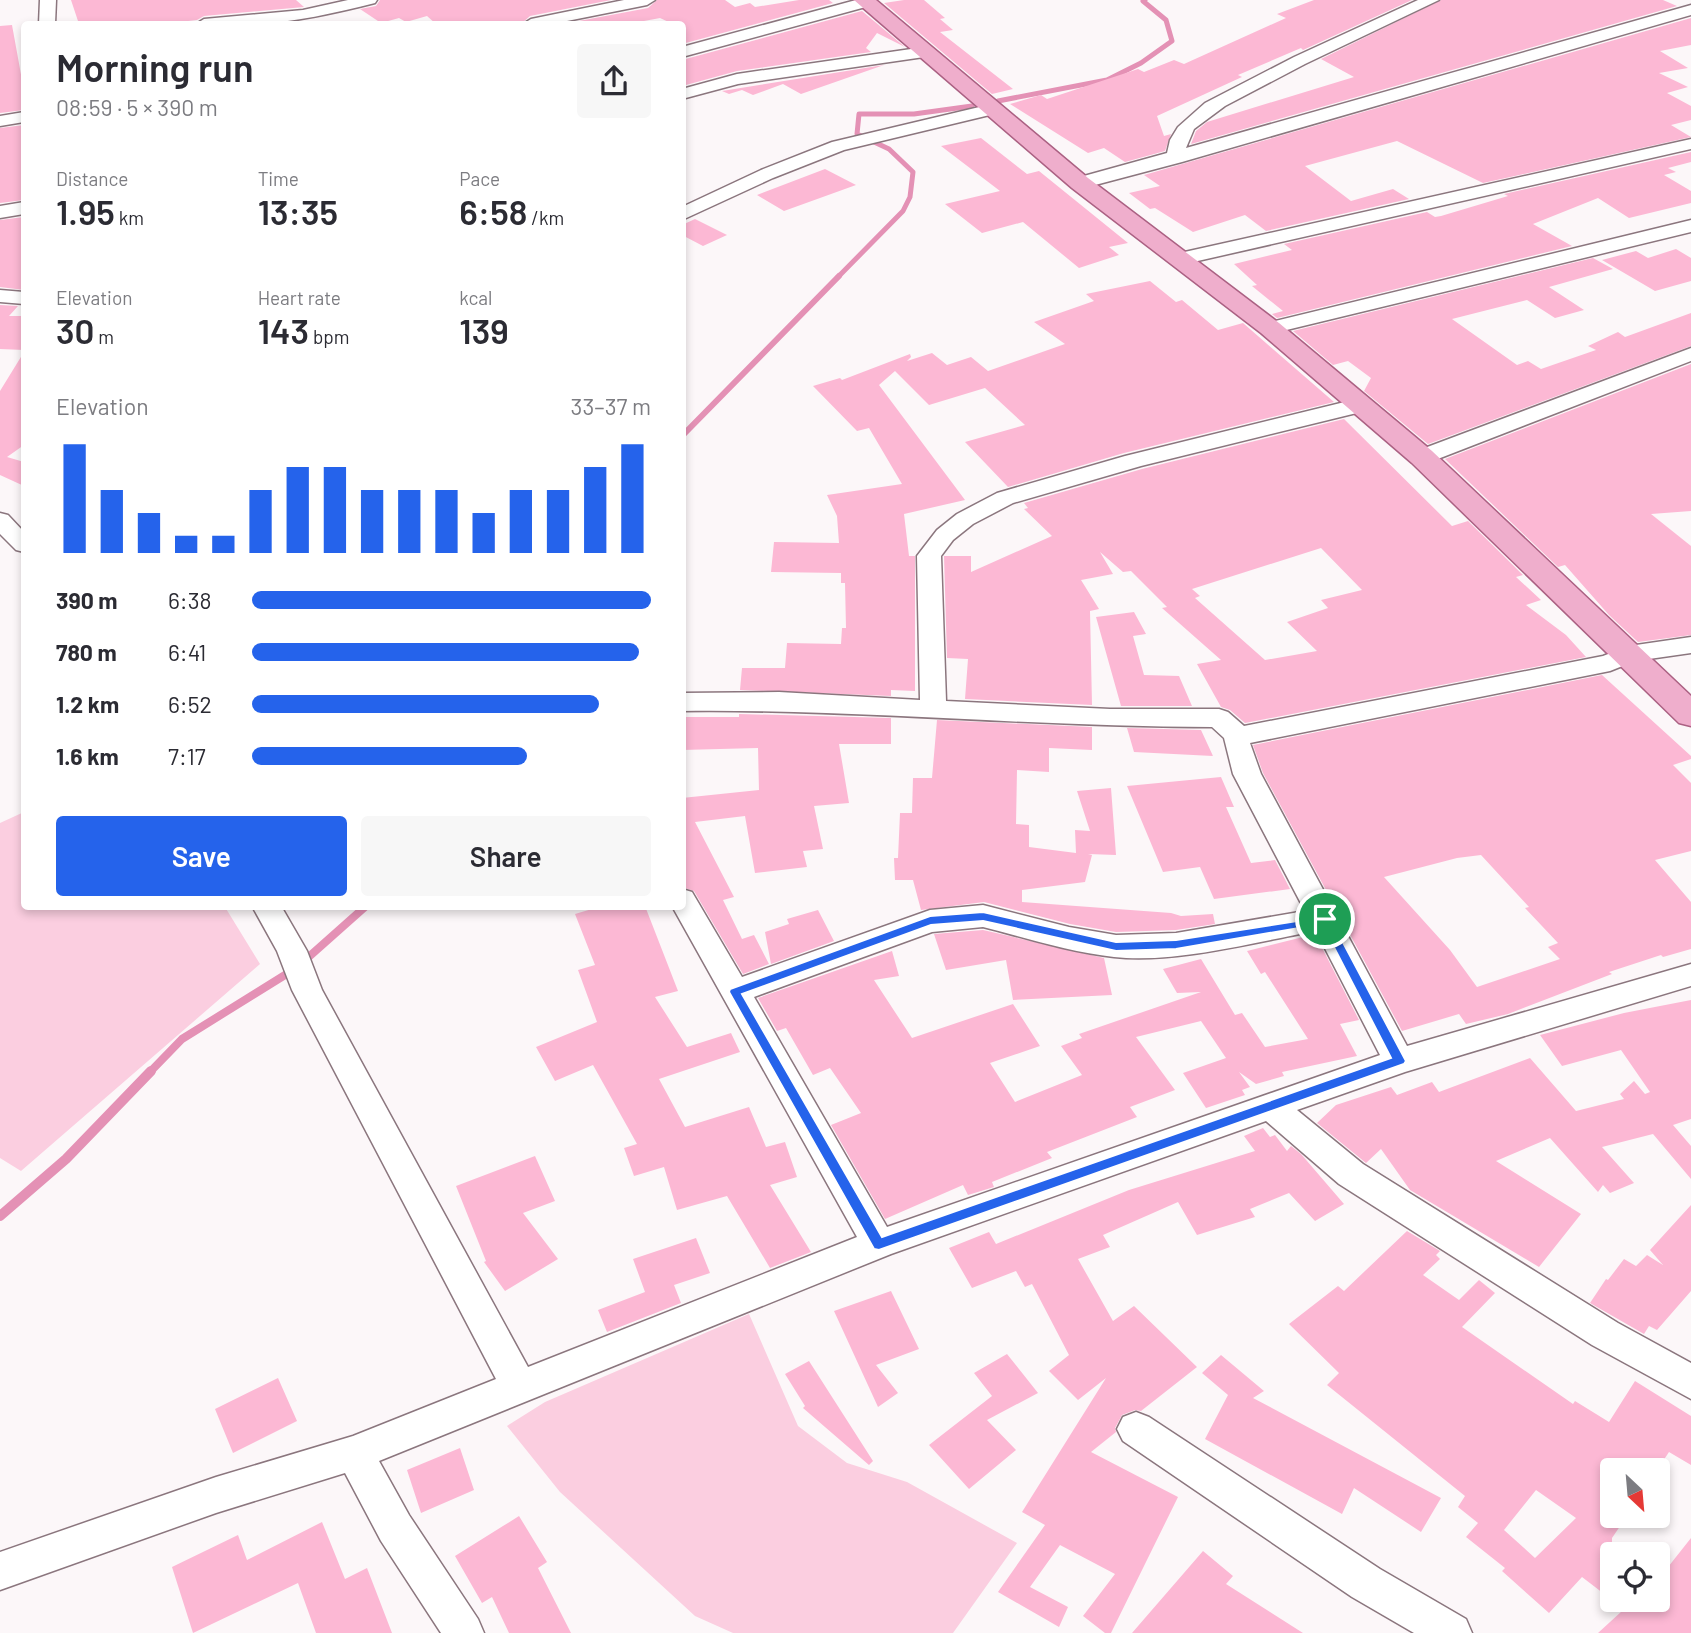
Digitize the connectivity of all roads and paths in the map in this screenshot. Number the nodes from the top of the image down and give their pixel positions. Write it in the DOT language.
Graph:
graph roads {
  1 [pos="48,0"];
  2 [pos="369,0"];
  3 [pos="647,0"];
  4 [pos="1431,0"];
  5 [pos="865,1"];
  6 [pos="1691,10"];
  7 [pos="47,21"];
  8 [pos="211,21"];
  9 [pos="546,21"];
  10 [pos="686,51"];
  11 [pos="925,52"];
  12 [pos="686,93"];
  13 [pos="992,109"];
  14 [pos="21,118"];
  15 [pos="0,121"];
  16 [pos="1691,144"];
  17 [pos="1176,158"];
  18 [pos="1080,183"];
  19 [pos="21,208"];
  20 [pos="0,212"];
  21 [pos="686,213"];
  22 [pos="1691,226"];
  23 [pos="1180,259"];
  24 [pos="0,296"];
  25 [pos="21,298"];
  26 [pos="1270,328"];
  27 [pos="1691,354"];
  28 [pos="1361,405"];
  29 [pos="1422,457"];
  30 [pos="0,520"];
  31 [pos="21,542"];
  32 [pos="1691,645"];
  33 [pos="1629,654"];
  34 [pos="686,702"];
  35 [pos="933,708"];
  36 [pos="1691,715"];
  37 [pos="1238,736"];
  38 [pos="686,906"];
  39 [pos="268,910"];
  40 [pos="1325,919"];
  41 [pos="1691,975"];
  42 [pos="735,992"];
  43 [pos="1399,1061"];
  44 [pos="1270,1106"];
  45 [pos="879,1244"];
  46 [pos="1691,1382"];
  47 [pos="519,1386"];
  48 [pos="1136,1429"];
  49 [pos="354,1453"];
  50 [pos="0,1571"];
  51 [pos="464,1633"];
  52 [pos="1452,1633"];
  1 -- 7 [label="street"];
  2 -- 8 [label="street"];
  3 -- 9 [label="street"];
  4 -- 17 [label="street"];
  5 -- 10 [label="street"];
  5 -- 11 [label="main road"];
  6 -- 17 [label="street"];
  11 -- 12 [label="street"];
  11 -- 13 [label="main road"];
  13 -- 18 [label="main road"];
  13 -- 21 [label="street"];
  14 -- 15 [label="street"];
  16 -- 23 [label="street"];
  17 -- 18 [label="street"];
  18 -- 23 [label="main road"];
  19 -- 20 [label="street"];
  22 -- 26 [label="street"];
  23 -- 26 [label="main road"];
  24 -- 25 [label="street"];
  26 -- 28 [label="main road"];
  27 -- 29 [label="street"];
  28 -- 29 [label="main road"];
  28 -- 35 [label="street"];
  29 -- 33 [label="main road"];
  30 -- 31 [label="street"];
  32 -- 33 [label="street"];
  33 -- 36 [label="main road"];
  33 -- 37 [label="street"];
  34 -- 35 [label="street"];
  35 -- 37 [label="street"];
  37 -- 40 [label="street"];
  38 -- 42 [label="street"];
  39 -- 47 [label="street"];
  40 -- 42 [label="street"];
  40 -- 43 [label="street"];
  41 -- 43 [label="street"];
  42 -- 45 [label="street"];
  43 -- 44 [label="street"];
  44 -- 45 [label="street"];
  44 -- 46 [label="street"];
  45 -- 47 [label="street"];
  47 -- 49 [label="street"];
  48 -- 52 [label="street"];
  49 -- 50 [label="street"];
  49 -- 51 [label="street"];
}
